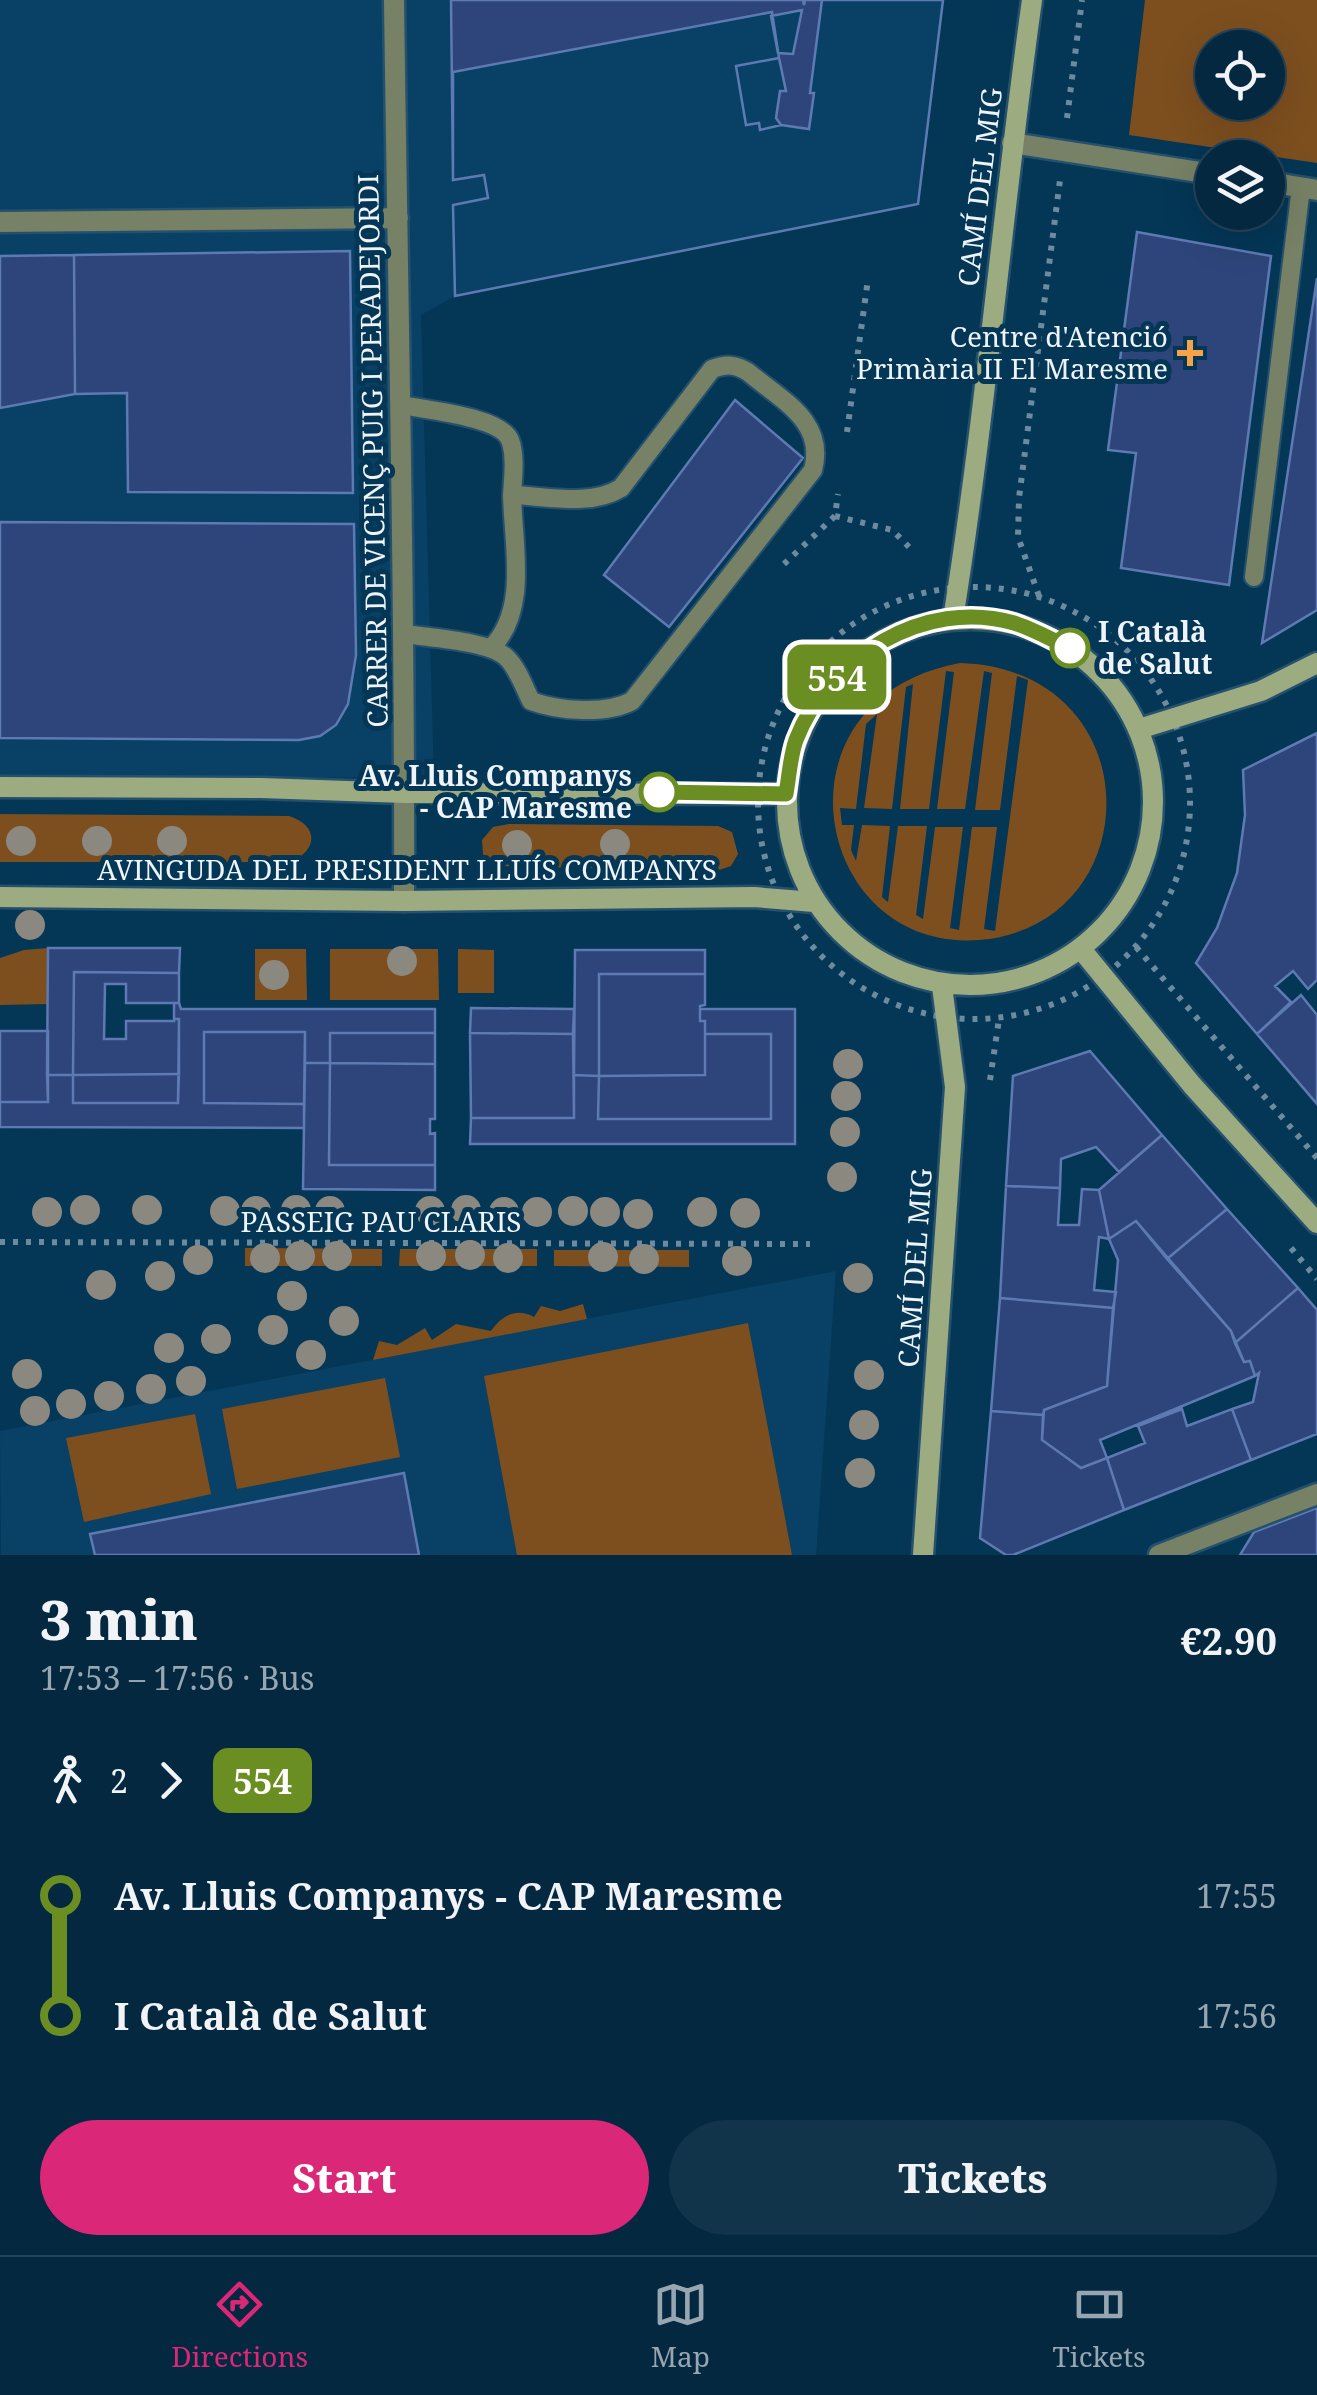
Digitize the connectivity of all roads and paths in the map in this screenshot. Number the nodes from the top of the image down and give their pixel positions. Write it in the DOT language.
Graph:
graph roads {
  1 [pos="394,0"];
  2 [pos="1032,0"];
  3 [pos="1082,0"];
  4 [pos="1012,143"];
  5 [pos="1063,150"];
  6 [pos="1195,171"];
  7 [pos="1309,188"];
  8 [pos="398,218"];
  9 [pos="0,222"];
  10 [pos="402,404"];
  11 [pos="512,495"];
  12 [pos="835,516"];
  13 [pos="909,547"];
  14 [pos="1254,577"];
  15 [pos="958,587"];
  16 [pos="1039,596"];
  17 [pos="952,618"];
  18 [pos="405,634"];
  19 [pos="490,648"];
  20 [pos="1317,663"];
  21 [pos="1172,718"];
  22 [pos="1138,728"];
  23 [pos="0,787"];
  24 [pos="758,793"];
  25 [pos="786,794"];
  26 [pos="405,804"];
  27 [pos="0,897"];
  28 [pos="781,899"];
  29 [pos="404,902"];
  30 [pos="814,902"];
  31 [pos="1136,947"];
  32 [pos="1081,949"];
  33 [pos="1103,976"];
  34 [pos="942,986"];
  35 [pos="946,1018"];
  36 [pos="1317,1158"];
  37 [pos="1317,1223"];
  38 [pos="0,1242"];
  39 [pos="810,1244"];
  40 [pos="1317,1494"];
  41 [pos="1194,1549"];
  42 [pos="922,1555"];
  43 [pos="1159,1555"];
  1 -- 8 [label="street, CARRER DE VICENÇ PUIG I PERADEJORDI"];
  2 -- 4 [label="street, CAMÍ DEL MIG"];
  3 -- 5 [label="path"];
  4 -- 5 [label="street"];
  4 -- 15 [label="street, CAMÍ DEL MIG"];
  5 -- 6 [label="street"];
  5 -- 16 [label="path"];
  7 -- 14 [label="lane"];
  8 -- 9 [label="street"];
  8 -- 10 [label="street, CARRER DE VICENÇ PUIG I PERADEJORDI"];
  10 -- 11 [label="lane"];
  10 -- 18 [label="street, CARRER DE VICENÇ PUIG I PERADEJORDI"];
  11 -- 19 [label="lane"];
  11 -- 19 [label="lane"];
  12 -- 13 [label="path"];
  15 -- 16 [label="path"];
  15 -- 17 [label="street, CAMÍ DEL MIG"];
  15 -- 24 [label="path"];
  16 -- 21 [label="path"];
  17 -- 22 [label="street"];
  17 -- 25 [label="street"];
  18 -- 19 [label="lane"];
  18 -- 26 [label="street, CARRER DE VICENÇ PUIG I PERADEJORDI"];
  20 -- 21 [label="street"];
  21 -- 22 [label="street"];
  21 -- 31 [label="path"];
  22 -- 32 [label="street"];
  23 -- 26 [label="street"];
  24 -- 25 [label="street"];
  24 -- 26 [label="street"];
  24 -- 28 [label="path"];
  25 -- 30 [label="street"];
  26 -- 29 [label="street, CARRER DE VICENÇ PUIG I PERADEJORDI"];
  27 -- 29 [label="street, AVINGUDA DEL PRESIDENT LLUÍS COMPANYS"];
  28 -- 29 [label="street, AVINGUDA DEL PRESIDENT LLUÍS COMPANYS"];
  28 -- 30 [label="street, AVINGUDA DEL PRESIDENT LLUÍS COMPANYS"];
  28 -- 35 [label="path"];
  30 -- 34 [label="street"];
  31 -- 33 [label="path"];
  31 -- 36 [label="path"];
  32 -- 33 [label="street"];
  32 -- 34 [label="street"];
  33 -- 35 [label="path"];
  33 -- 37 [label="street"];
  34 -- 35 [label="street, CAMÍ DEL MIG"];
  35 -- 42 [label="street, CAMÍ DEL MIG"];
  38 -- 39 [label="path, PASSEIG PAU CLARIS"];
  40 -- 41 [label="street"];
  41 -- 43 [label="street"];
}
